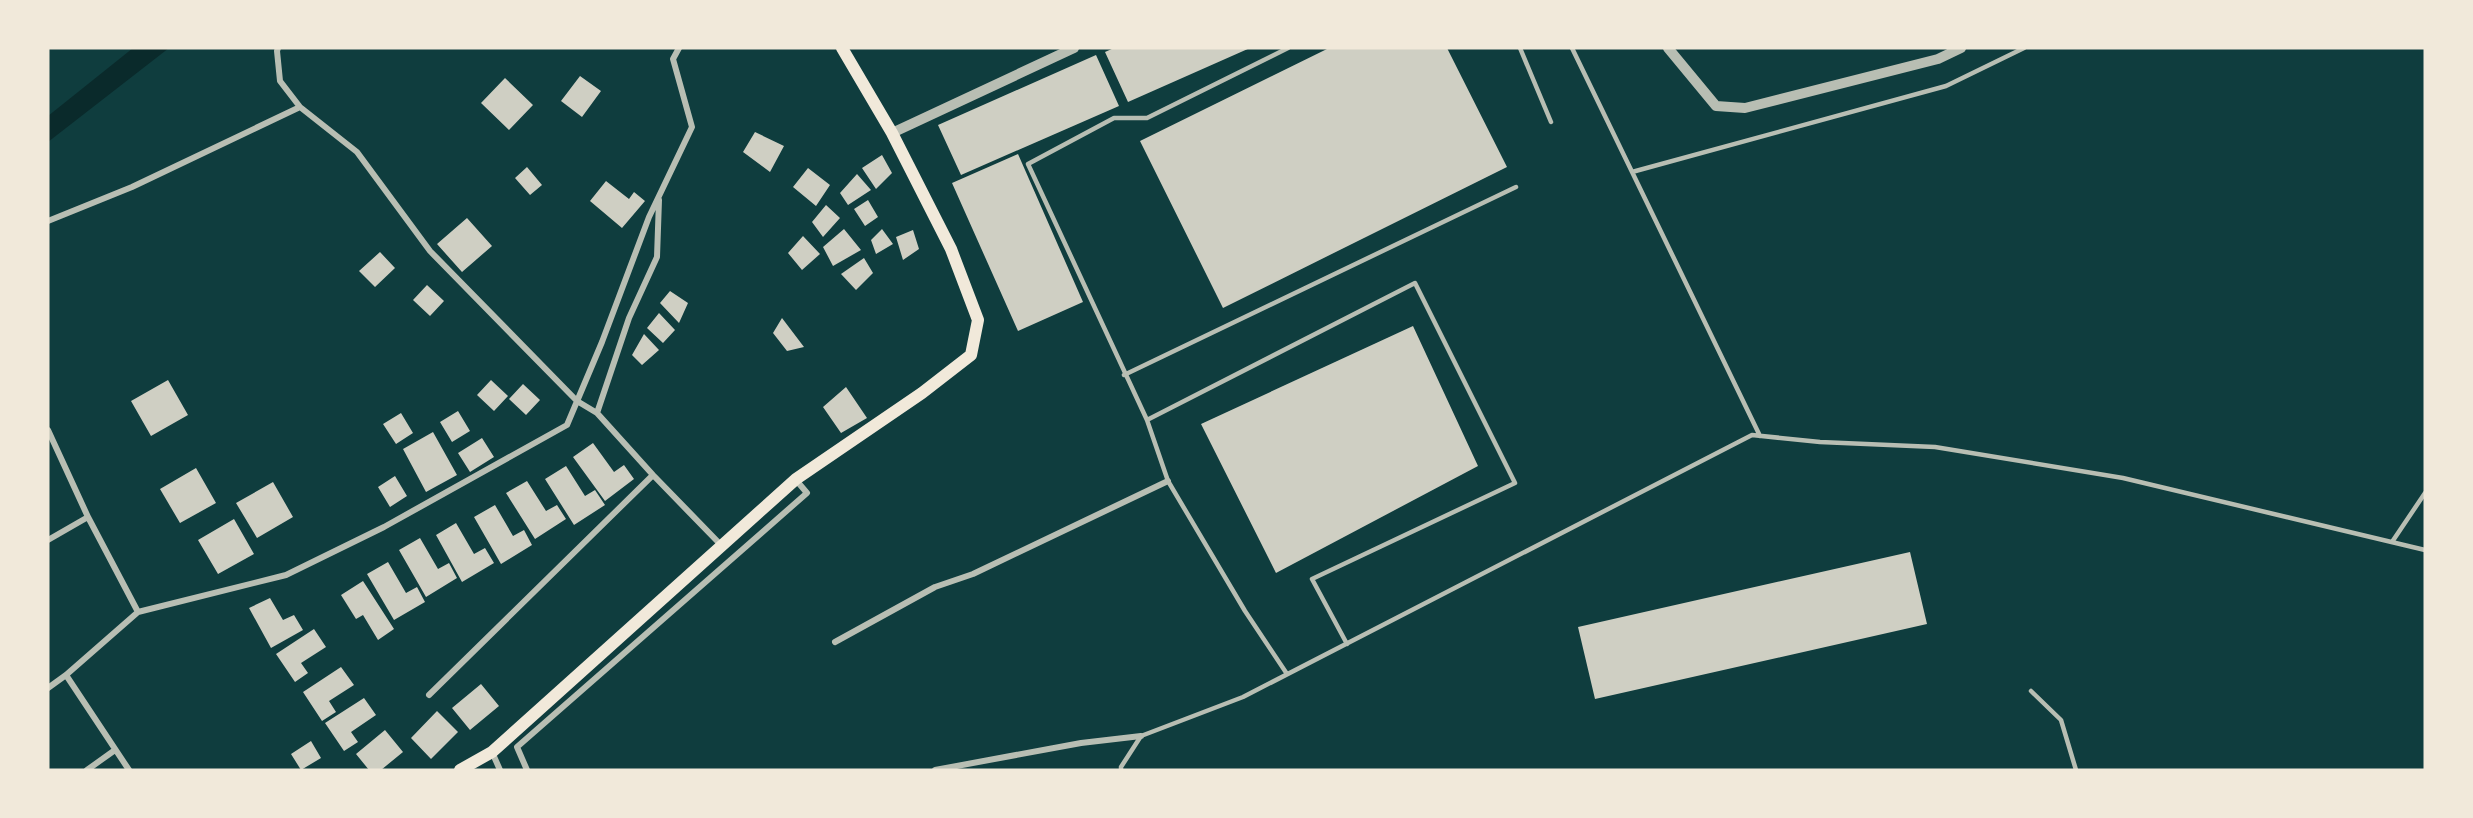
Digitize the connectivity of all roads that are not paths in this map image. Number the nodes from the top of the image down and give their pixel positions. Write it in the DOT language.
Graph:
graph roads {
  1 [pos="278,48"];
  2 [pos="679,48"];
  3 [pos="842,48"];
  4 [pos="1074,48"];
  5 [pos="1287,48"];
  6 [pos="1520,48"];
  7 [pos="1572,48"];
  8 [pos="1668,48"];
  9 [pos="1961,48"];
  10 [pos="2024,48"];
  11 [pos="300,107"];
  12 [pos="1551,122"];
  13 [pos="892,133"];
  14 [pos="1632,172"];
  15 [pos="1516,187"];
  16 [pos="659,195"];
  17 [pos="48,221"];
  18 [pos="1124,375"];
  19 [pos="577,401"];
  20 [pos="597,413"];
  21 [pos="1147,420"];
  22 [pos="48,430"];
  23 [pos="1760,436"];
  24 [pos="653,475"];
  25 [pos="796,479"];
  26 [pos="1168,481"];
  27 [pos="2425,493"];
  28 [pos="88,517"];
  29 [pos="48,540"];
  30 [pos="2392,542"];
  31 [pos="721,545"];
  32 [pos="2425,550"];
  33 [pos="138,612"];
  34 [pos="835,642"];
  35 [pos="1347,644"];
  36 [pos="1287,674"];
  37 [pos="66,675"];
  38 [pos="48,688"];
  39 [pos="2031,692"];
  40 [pos="429,695"];
  41 [pos="1141,736"];
  42 [pos="115,750"];
  43 [pos="492,752"];
  44 [pos="87,770"];
  45 [pos="129,770"];
  46 [pos="460,770"];
  47 [pos="500,770"];
  48 [pos="527,770"];
  49 [pos="935,770"];
  50 [pos="1122,770"];
  51 [pos="2076,770"];
  1 -- 11 [label="street"];
  2 -- 16 [label="street"];
  3 -- 13 [label="main road"];
  4 -- 13 [label="street"];
  5 -- 18 [label="lane"];
  6 -- 12 [label="lane"];
  7 -- 14 [label="lane"];
  8 -- 9 [label="street"];
  10 -- 14 [label="lane"];
  11 -- 17 [label="street"];
  11 -- 19 [label="street"];
  13 -- 25 [label="main road"];
  14 -- 23 [label="lane"];
  15 -- 18 [label="lane"];
  16 -- 19 [label="street"];
  16 -- 20 [label="street"];
  18 -- 21 [label="lane"];
  19 -- 20 [label="street"];
  19 -- 33 [label="street"];
  20 -- 24 [label="street"];
  21 -- 26 [label="lane"];
  21 -- 35 [label="lane"];
  22 -- 28 [label="street"];
  23 -- 30 [label="lane"];
  23 -- 35 [label="lane"];
  24 -- 31 [label="street"];
  24 -- 40 [label="street"];
  25 -- 31 [label="main road"];
  25 -- 48 [label="street"];
  26 -- 34 [label="street"];
  26 -- 36 [label="lane"];
  27 -- 30 [label="lane"];
  28 -- 29 [label="street"];
  28 -- 33 [label="street"];
  30 -- 32 [label="lane"];
  31 -- 43 [label="main road"];
  33 -- 37 [label="street"];
  35 -- 36 [label="lane"];
  36 -- 41 [label="lane"];
  37 -- 38 [label="street"];
  37 -- 42 [label="street"];
  39 -- 51 [label="lane"];
  41 -- 49 [label="street"];
  41 -- 50 [label="lane"];
  42 -- 44 [label="street"];
  42 -- 45 [label="street"];
  43 -- 46 [label="main road"];
  43 -- 47 [label="street"];
}
